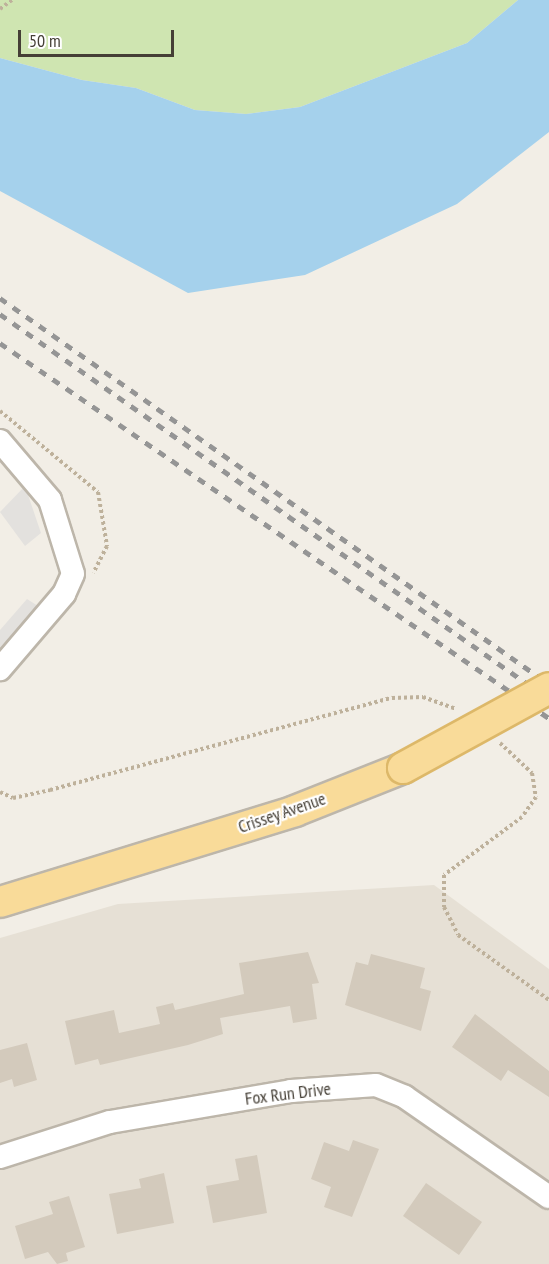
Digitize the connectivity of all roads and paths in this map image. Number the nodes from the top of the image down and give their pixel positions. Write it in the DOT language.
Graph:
graph roads {
  1 [pos="12,0"];
  2 [pos="0,9"];
  3 [pos="3,449"];
  4 [pos="0,669"];
  5 [pos="549,688"];
  6 [pos="0,902"];
  7 [pos="0,1157"];
  8 [pos="549,1197"];
  1 -- 2 [label="path"];
  3 -- 4 [label="street"];
  5 -- 6 [label="main road, Crissey Avenue, bridge"];
  7 -- 8 [label="street, Fox Run Drive"];
}
